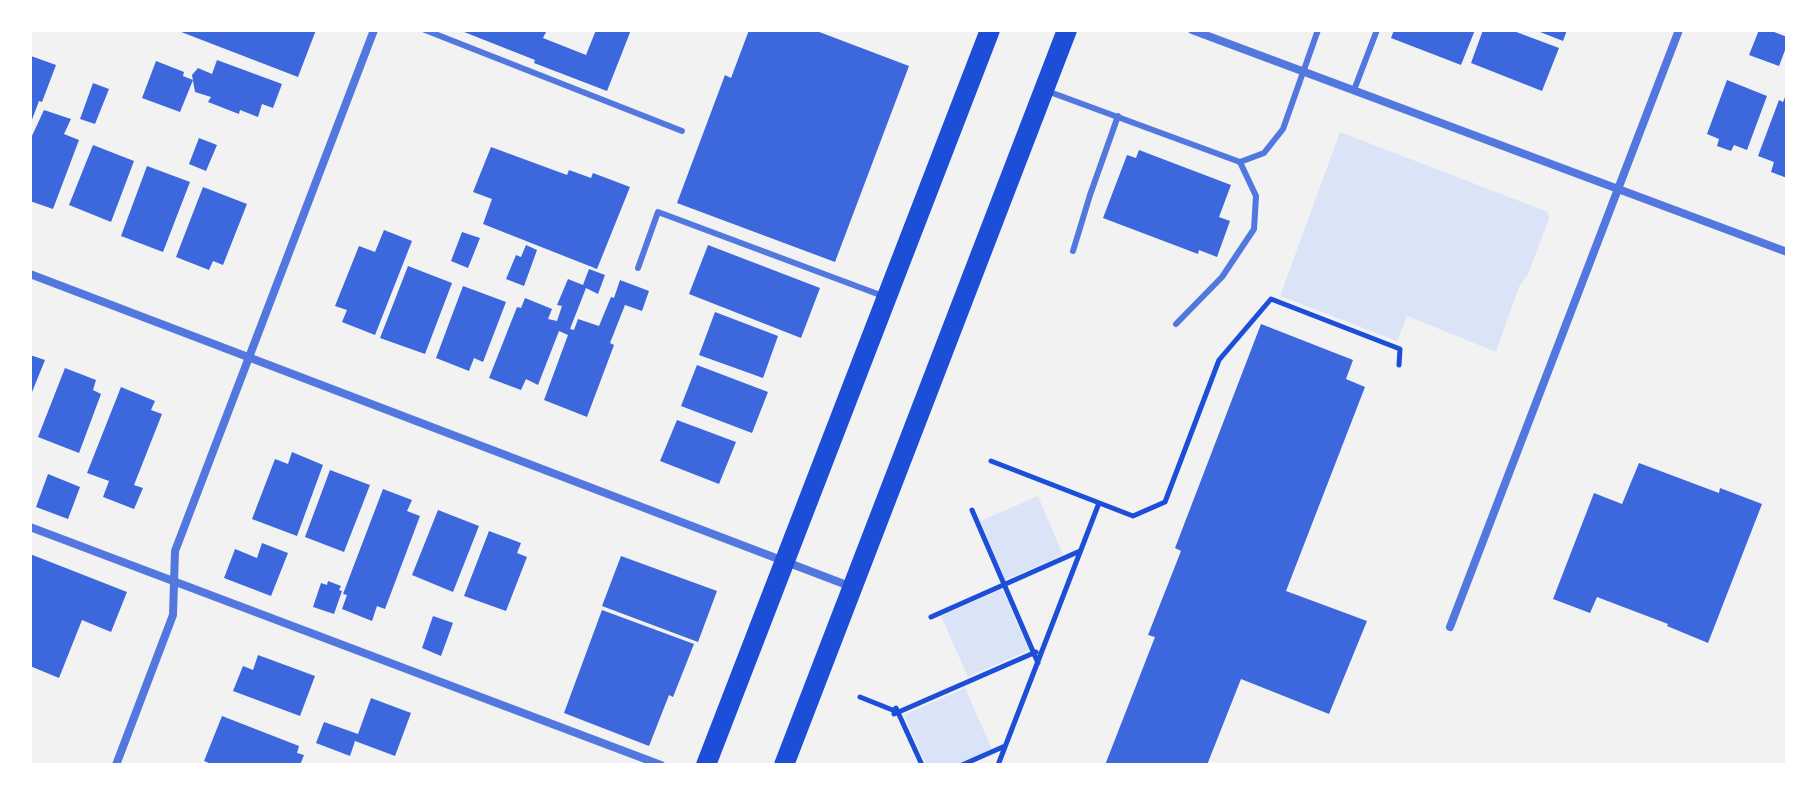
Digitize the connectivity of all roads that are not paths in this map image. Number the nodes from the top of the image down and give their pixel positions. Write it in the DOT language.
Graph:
graph roads {
  1 [pos="374,30"];
  2 [pos="425,30"];
  3 [pos="990,30"];
  4 [pos="1067,30"];
  5 [pos="1192,30"];
  6 [pos="1318,30"];
  7 [pos="1377,30"];
  8 [pos="1679,30"];
  9 [pos="1304,72"];
  10 [pos="1044,90"];
  11 [pos="1354,90"];
  12 [pos="1118,116"];
  13 [pos="682,131"];
  14 [pos="1240,162"];
  15 [pos="1619,189"];
  16 [pos="1073,251"];
  17 [pos="1787,252"];
  18 [pos="638,268"];
  19 [pos="30,274"];
  20 [pos="887,297"];
  21 [pos="1176,324"];
  22 [pos="249,357"];
  23 [pos="30,527"];
  24 [pos="785,561"];
  25 [pos="174,581"];
  26 [pos="852,587"];
  27 [pos="1450,627"];
  28 [pos="116,765"];
  29 [pos="661,765"];
  30 [pos="706,765"];
  31 [pos="784,765"];
  1 -- 22 [label="street"];
  2 -- 13 [label="lane"];
  3 -- 20 [label="main road"];
  4 -- 10 [label="main road"];
  5 -- 9 [label="street"];
  6 -- 9 [label="lane"];
  7 -- 11 [label="lane"];
  8 -- 15 [label="street"];
  9 -- 11 [label="street"];
  9 -- 14 [label="lane"];
  10 -- 12 [label="lane"];
  10 -- 26 [label="main road"];
  11 -- 15 [label="street"];
  12 -- 14 [label="lane"];
  12 -- 16 [label="lane"];
  14 -- 21 [label="lane"];
  15 -- 17 [label="street"];
  15 -- 27 [label="street"];
  18 -- 20 [label="lane"];
  19 -- 22 [label="street"];
  20 -- 24 [label="main road"];
  22 -- 24 [label="street"];
  22 -- 25 [label="street"];
  23 -- 25 [label="street"];
  24 -- 26 [label="street"];
  24 -- 30 [label="main road"];
  25 -- 28 [label="street"];
  25 -- 29 [label="street"];
  26 -- 31 [label="main road"];
}
